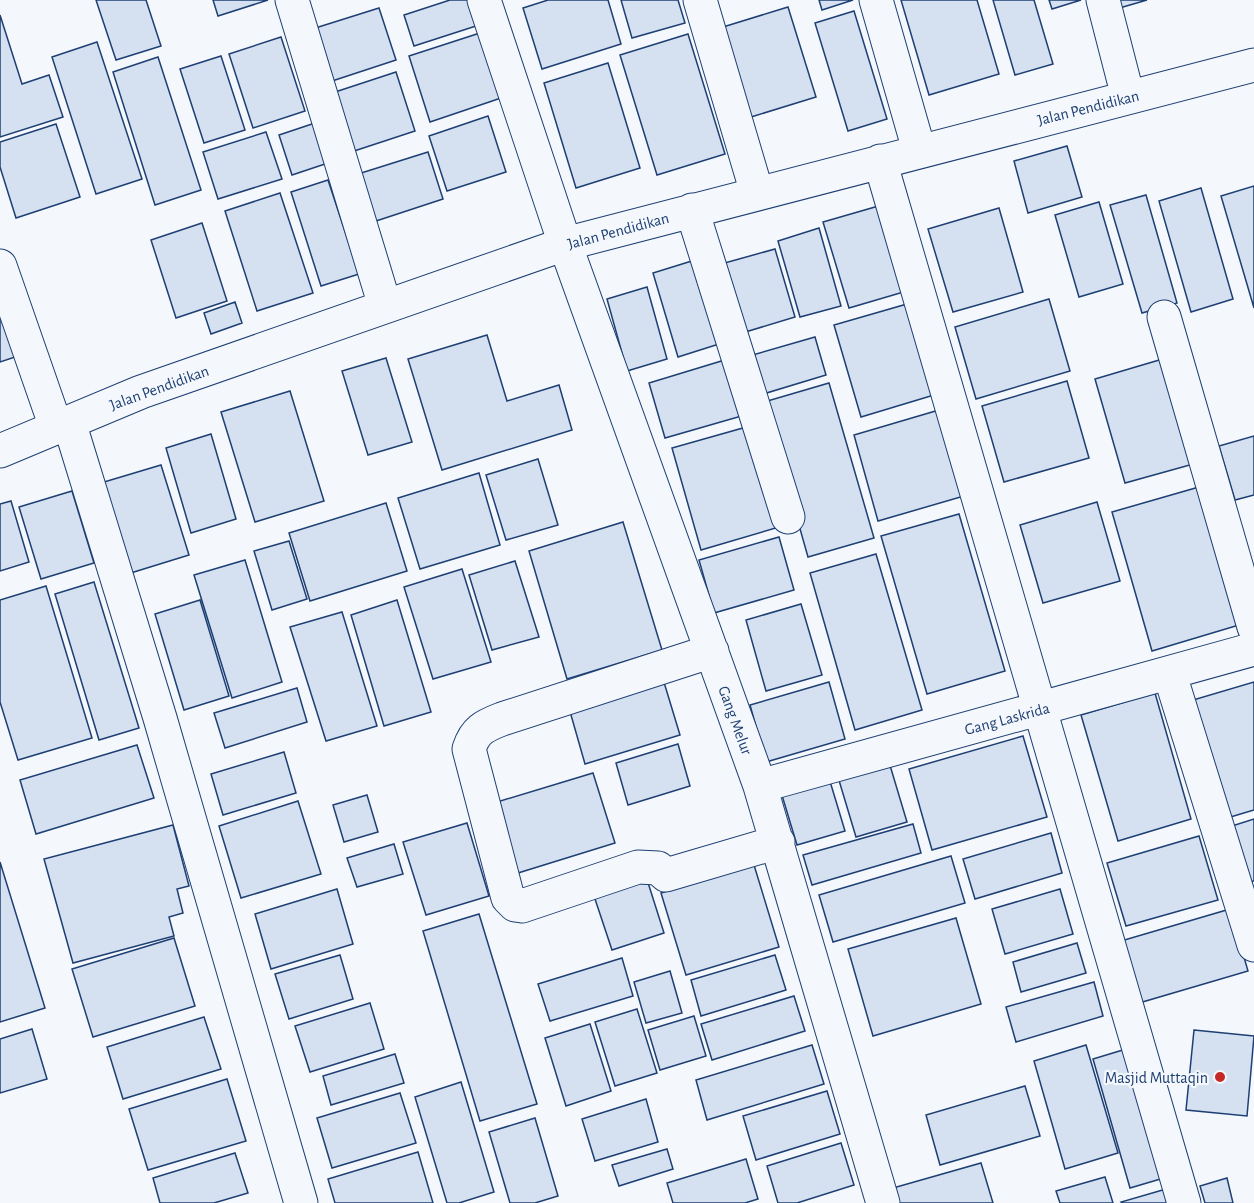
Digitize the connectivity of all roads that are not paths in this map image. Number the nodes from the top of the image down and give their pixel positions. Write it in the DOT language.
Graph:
graph roads {
  1 [pos="292,0"];
  2 [pos="484,0"];
  3 [pos="700,0"];
  4 [pos="876,0"];
  5 [pos="1103,0"];
  6 [pos="1254,65"];
  7 [pos="1128,97"];
  8 [pos="919,150"];
  9 [pos="880,161"];
  10 [pos="757,193"];
  11 [pos="692,210"];
  12 [pos="565,244"];
  13 [pos="0,266"];
  14 [pos="386,306"];
  15 [pos="1164,316"];
  16 [pos="62,424"];
  17 [pos="0,451"];
  18 [pos="789,517"];
  19 [pos="1254,627"];
  20 [pos="1254,650"];
  21 [pos="712,651"];
  22 [pos="1170,675"];
  23 [pos="1041,709"];
  24 [pos="760,786"];
  25 [pos="778,842"];
  26 [pos="1254,945"];
  27 [pos="301,1203"];
  28 [pos="883,1203"];
  29 [pos="1184,1203"];
  1 -- 14 [label="street"];
  2 -- 12 [label="street, Gang Melur"];
  3 -- 10 [label="street"];
  4 -- 8 [label="street"];
  5 -- 7 [label="street"];
  6 -- 7 [label="street, Jalan Pendidikan"];
  7 -- 8 [label="street, Jalan Pendidikan"];
  8 -- 9 [label="street, Jalan Pendidikan"];
  9 -- 10 [label="street, Jalan Pendidikan"];
  9 -- 23 [label="street"];
  10 -- 11 [label="street, Jalan Pendidikan"];
  11 -- 12 [label="street, Jalan Pendidikan"];
  11 -- 18 [label="street"];
  12 -- 14 [label="street, Jalan Pendidikan"];
  12 -- 21 [label="street, Gang Melur"];
  13 -- 16 [label="street"];
  14 -- 16 [label="street, Jalan Pendidikan"];
  15 -- 19 [label="street"];
  16 -- 17 [label="street, Jalan Pendidikan"];
  16 -- 27 [label="street"];
  20 -- 22 [label="street, Gang Laskrida"];
  21 -- 24 [label="street, Gang Melur"];
  21 -- 25 [label="street"];
  22 -- 23 [label="street, Gang Laskrida"];
  22 -- 26 [label="street"];
  23 -- 24 [label="street, Gang Laskrida"];
  23 -- 29 [label="street"];
  24 -- 25 [label="street, Gang Melur"];
  25 -- 28 [label="street, Gang Melur"];
}
